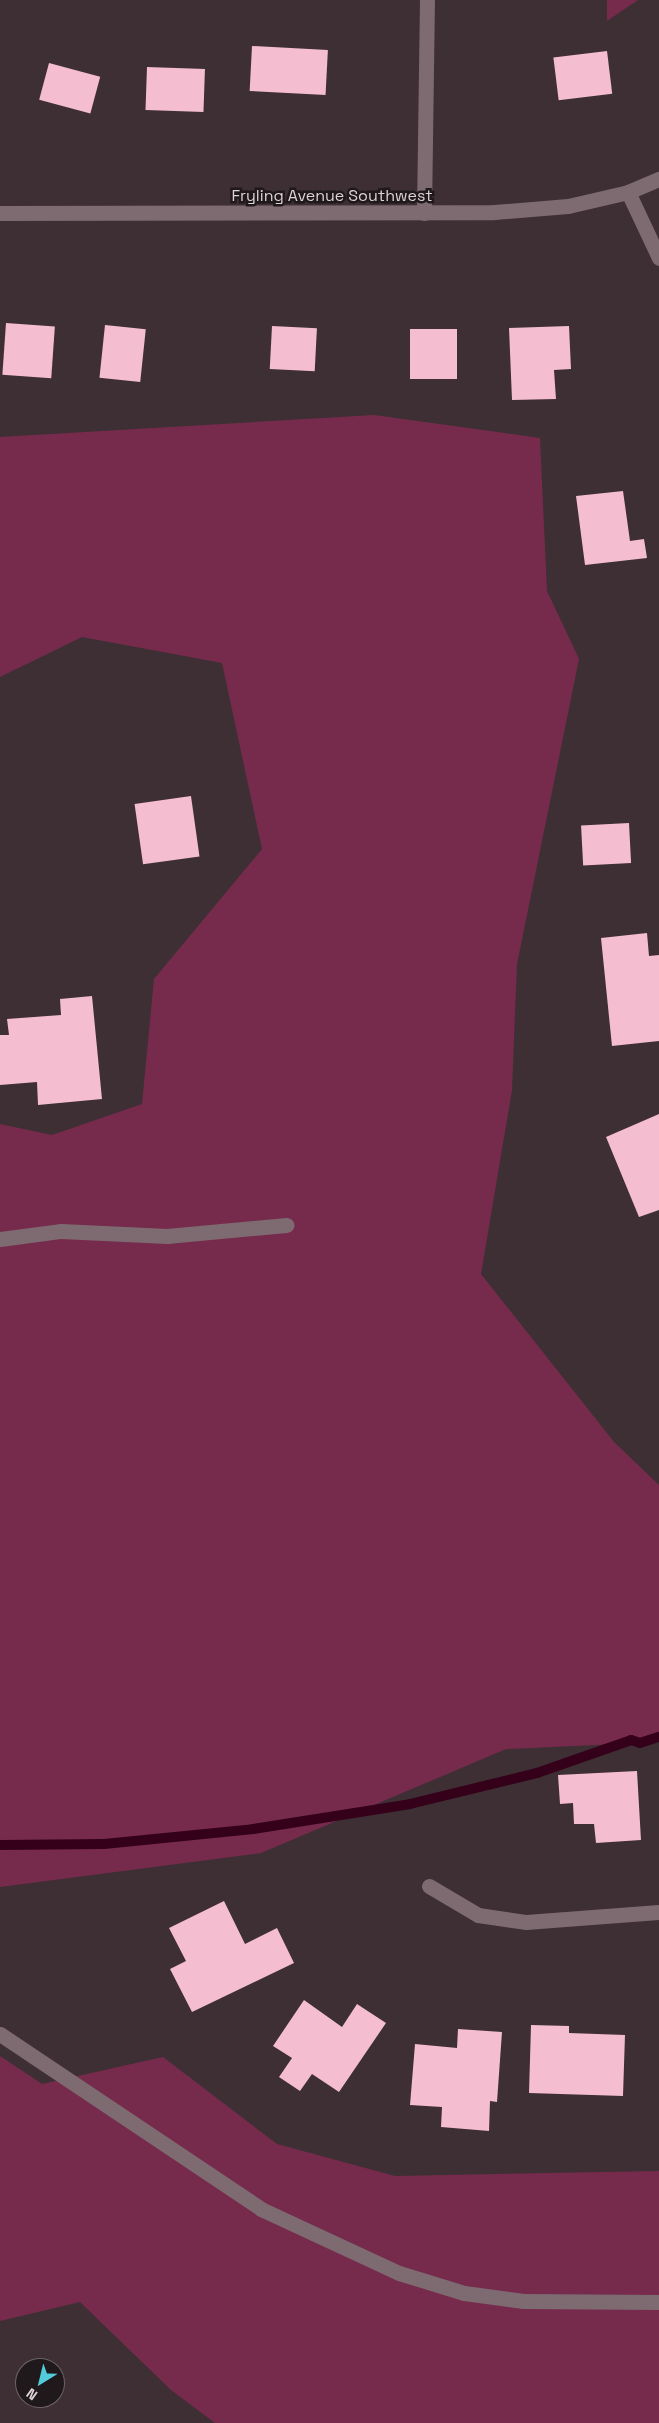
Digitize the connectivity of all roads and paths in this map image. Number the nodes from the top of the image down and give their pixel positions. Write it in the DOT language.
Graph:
graph roads {
  1 [pos="427,0"];
  2 [pos="659,179"];
  3 [pos="628,192"];
  4 [pos="0,213"];
  5 [pos="424,213"];
  6 [pos="659,258"];
  7 [pos="286,1225"];
  8 [pos="0,1239"];
  9 [pos="429,1886"];
  10 [pos="659,1912"];
  11 [pos="0,2034"];
  12 [pos="659,2302"];
  1 -- 5 [label="street"];
  2 -- 3 [label="street, Fryling Avenue Southwest"];
  3 -- 5 [label="street, Fryling Avenue Southwest"];
  3 -- 6 [label="street"];
  4 -- 5 [label="street, Fryling Avenue Southwest"];
  7 -- 8 [label="street"];
  9 -- 10 [label="street"];
  11 -- 12 [label="street"];
}
